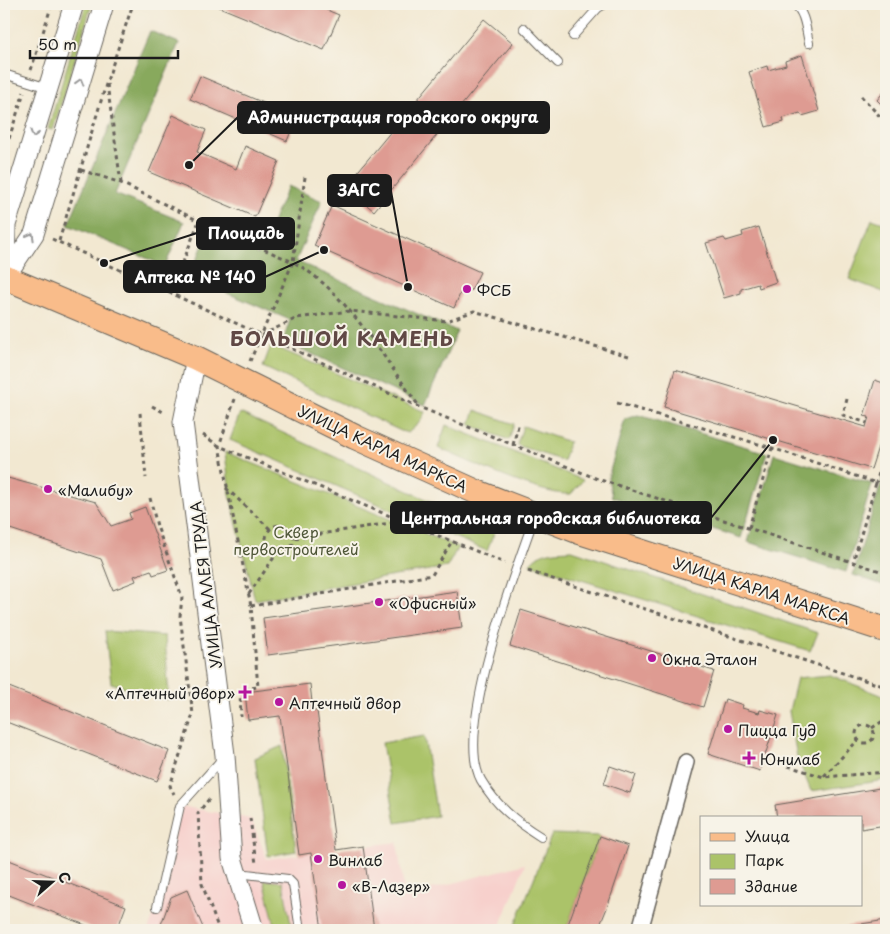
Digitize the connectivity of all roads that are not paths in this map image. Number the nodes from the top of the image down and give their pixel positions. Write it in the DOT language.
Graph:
graph roads {
  1 [pos="74,4"];
  2 [pos="104,4"];
  3 [pos="605,4"];
  4 [pos="794,4"];
  5 [pos="524,28"];
  6 [pos="573,36"];
  7 [pos="810,43"];
  8 [pos="558,63"];
  9 [pos="4,74"];
  10 [pos="48,88"];
  11 [pos="4,277"];
  12 [pos="196,358"];
  13 [pos="535,514"];
  14 [pos="886,630"];
  15 [pos="225,755"];
  16 [pos="686,762"];
  17 [pos="541,837"];
  18 [pos="236,873"];
  19 [pos="157,907"];
  20 [pos="254,930"];
  21 [pos="300,930"];
  22 [pos="640,930"];
  1 -- 10 [label="street"];
  11 -- 2 [label="street, one-way"];
  3 -- 6 [label="lane"];
  4 -- 7 [label="lane"];
  5 -- 8 [label="lane"];
  9 -- 10 [label="lane"];
  10 -- 11 [label="street, one-way"];
  11 -- 12 [label="main road, УЛИЦА КАРЛА МАРКСА"];
  12 -- 13 [label="main road, УЛИЦА КАРЛА МАРКСА"];
  12 -- 15 [label="street, УЛИЦА АЛЛЕЯ ТРУДА"];
  13 -- 14 [label="main road, УЛИЦА КАРЛА МАРКСА"];
  13 -- 17 [label="lane"];
  15 -- 18 [label="street, УЛИЦА АЛЛЕЯ ТРУДА"];
  15 -- 19 [label="lane"];
  16 -- 22 [label="street"];
  18 -- 20 [label="street, УЛИЦА АЛЛЕЯ ТРУДА"];
  18 -- 21 [label="lane"];
}
